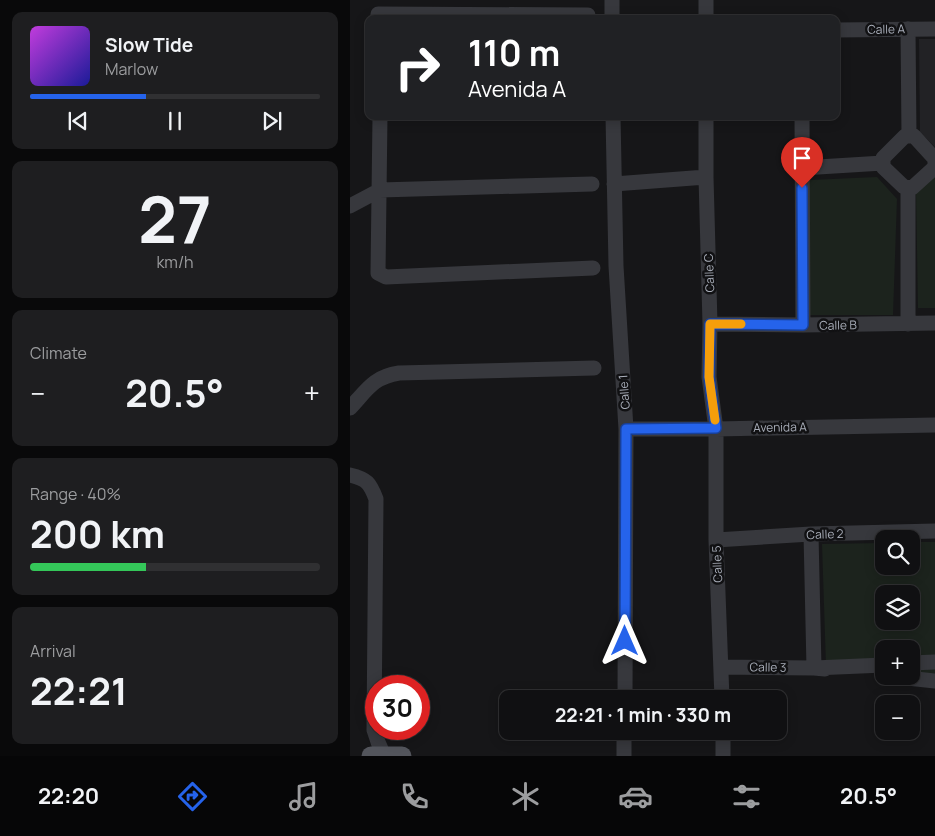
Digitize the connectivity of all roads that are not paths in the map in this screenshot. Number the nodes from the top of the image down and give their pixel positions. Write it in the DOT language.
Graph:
graph roads {
  1 [pos="612,0"];
  2 [pos="706,0"];
  3 [pos="378,11"];
  4 [pos="588,14"];
  5 [pos="612,15"];
  6 [pos="706,15"];
  7 [pos="908,29"];
  8 [pos="935,29"];
  9 [pos="840,30"];
  10 [pos="380,120"];
  11 [pos="613,120"];
  12 [pos="706,120"];
  13 [pos="802,120"];
  14 [pos="909,136"];
  15 [pos="883,163"];
  16 [pos="935,163"];
  17 [pos="802,168"];
  18 [pos="706,177"];
  19 [pos="592,184"];
  20 [pos="614,184"];
  21 [pos="908,188"];
  22 [pos="380,190"];
  23 [pos="350,206"];
  24 [pos="593,268"];
  25 [pos="935,323"];
  26 [pos="710,324"];
  27 [pos="908,324"];
  28 [pos="803,325"];
  29 [pos="594,368"];
  30 [pos="350,408"];
  31 [pos="935,425"];
  32 [pos="716,428"];
  33 [pos="626,429"];
  34 [pos="350,475"];
  35 [pos="935,531"];
  36 [pos="811,534"];
  37 [pos="716,540"];
  38 [pos="935,662"];
  39 [pos="920,663"];
  40 [pos="875,665"];
  41 [pos="721,667"];
  42 [pos="814,668"];
  43 [pos="875,675"];
  44 [pos="920,679"];
  45 [pos="935,681"];
  46 [pos="624,690"];
  47 [pos="722,690"];
  48 [pos="624,740"];
  49 [pos="722,740"];
  50 [pos="371,756"];
  51 [pos="384,756"];
  52 [pos="402,756"];
  53 [pos="624,756"];
  54 [pos="723,756"];
  1 -- 5 [label="street"];
  2 -- 6 [label="street"];
  3 -- 4 [label="street"];
  7 -- 8 [label="street, Calle A"];
  7 -- 9 [label="street, Calle A"];
  7 -- 14 [label="street"];
  10 -- 22 [label="street"];
  11 -- 20 [label="street, Calle 1"];
  12 -- 18 [label="street, Calle C"];
  13 -- 17 [label="street"];
  14 -- 15 [label="street"];
  14 -- 16 [label="street"];
  15 -- 17 [label="street"];
  15 -- 21 [label="street"];
  16 -- 21 [label="street"];
  17 -- 28 [label="street"];
  18 -- 20 [label="street"];
  18 -- 26 [label="street, Calle C"];
  19 -- 22 [label="street"];
  20 -- 33 [label="street, Calle 1"];
  21 -- 27 [label="street"];
  22 -- 23 [label="street"];
  22 -- 24 [label="street"];
  25 -- 27 [label="street, Calle B"];
  26 -- 28 [label="street, Calle B"];
  26 -- 32 [label="street, Calle C"];
  27 -- 28 [label="street, Calle B"];
  29 -- 30 [label="street"];
  31 -- 32 [label="street, Avenida A"];
  32 -- 33 [label="street, Avenida A"];
  32 -- 37 [label="street, Calle 5"];
  33 -- 46 [label="street, Calle 1"];
  34 -- 51 [label="street"];
  35 -- 36 [label="street, Calle 2"];
  36 -- 37 [label="street, Calle 2"];
  36 -- 42 [label="street"];
  37 -- 41 [label="street, Calle 5"];
  38 -- 39 [label="street"];
  40 -- 42 [label="street, Calle 3"];
  41 -- 42 [label="street, Calle 3"];
  41 -- 47 [label="street, Calle 5"];
  42 -- 43 [label="street, Calle 3"];
  44 -- 45 [label="street"];
  48 -- 53 [label="street"];
  49 -- 54 [label="street"];
  50 -- 51 [label="main road"];
  51 -- 52 [label="main road"];
}
